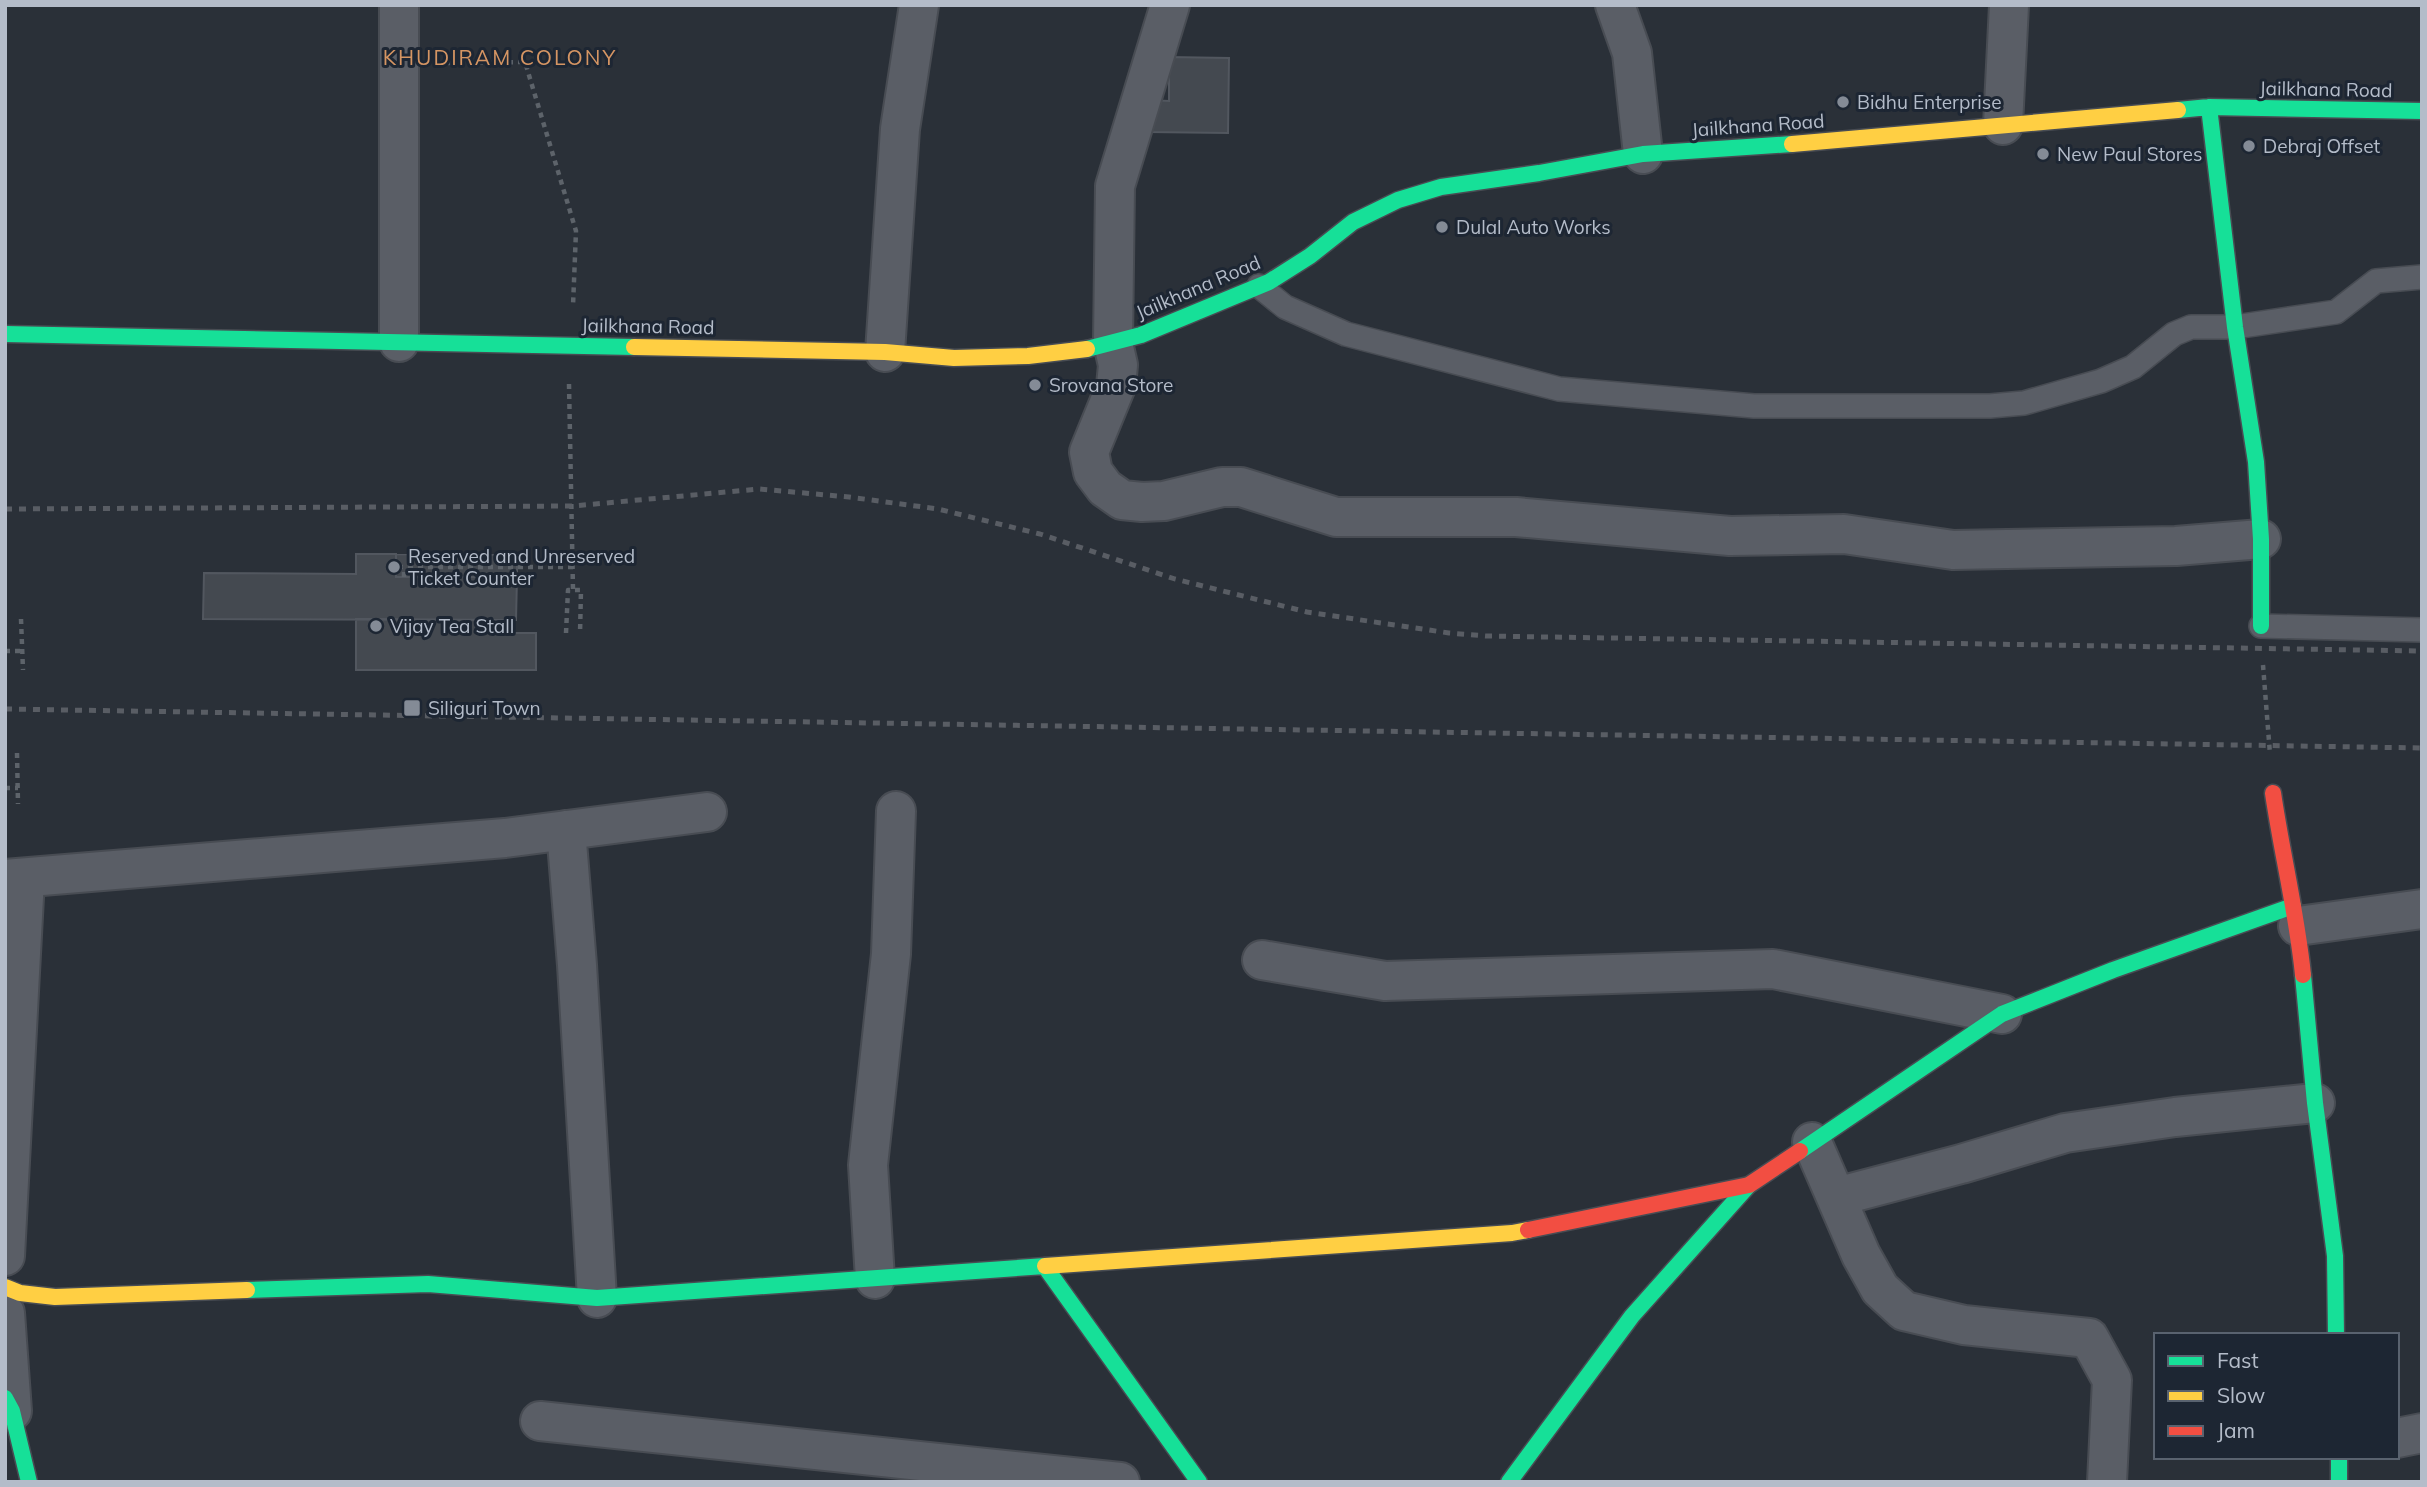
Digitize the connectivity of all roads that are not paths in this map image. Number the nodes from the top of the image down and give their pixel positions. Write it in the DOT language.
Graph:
graph roads {
  1 [pos="399,5"];
  2 [pos="919,5"];
  3 [pos="1170,5"];
  4 [pos="1615,5"];
  5 [pos="2009,5"];
  6 [pos="2209,107"];
  7 [pos="2422,111"];
  8 [pos="2003,125"];
  9 [pos="1643,154"];
  10 [pos="2422,278"];
  11 [pos="1259,286"];
  12 [pos="2235,327"];
  13 [pos="5,334"];
  14 [pos="399,342"];
  15 [pos="1113,343"];
  16 [pos="885,352"];
  17 [pos="2261,539"];
  18 [pos="2261,626"];
  19 [pos="2422,630"];
  20 [pos="2273,793"];
  21 [pos="896,811"];
  22 [pos="708,812"];
  23 [pos="566,830"];
  24 [pos="15,879"];
  25 [pos="2422,909"];
  26 [pos="2295,916"];
  27 [pos="1262,960"];
  28 [pos="2001,1014"];
  29 [pos="2315,1102"];
  30 [pos="1812,1142"];
  31 [pos="1749,1185"];
  32 [pos="1836,1197"];
  33 [pos="5,1256"];
  34 [pos="1046,1268"];
  35 [pos="875,1279"];
  36 [pos="5,1287"];
  37 [pos="597,1298"];
  38 [pos="5,1313"];
  39 [pos="2336,1333"];
  40 [pos="8,1405"];
  41 [pos="540,1421"];
  42 [pos="2422,1433"];
  43 [pos="2399,1438"];
  44 [pos="2339,1459"];
  45 [pos="29,1482"];
  46 [pos="1120,1482"];
  47 [pos="1199,1482"];
  48 [pos="1509,1482"];
  49 [pos="2107,1482"];
  50 [pos="2339,1482"];
  1 -- 14 [label="street"];
  2 -- 16 [label="street"];
  3 -- 15 [label="street"];
  4 -- 9 [label="street"];
  5 -- 8 [label="street"];
  6 -- 7 [label="street, Jailkhana Road"];
  6 -- 8 [label="street, Jailkhana Road"];
  6 -- 12 [label="street"];
  8 -- 9 [label="street, Jailkhana Road"];
  9 -- 11 [label="street, Jailkhana Road"];
  10 -- 12 [label="lane"];
  11 -- 12 [label="lane"];
  11 -- 15 [label="street, Jailkhana Road"];
  12 -- 17 [label="street"];
  13 -- 14 [label="street, Jailkhana Road"];
  14 -- 16 [label="street, Jailkhana Road"];
  15 -- 16 [label="street, Jailkhana Road"];
  15 -- 17 [label="street"];
  17 -- 18 [label="street"];
  18 -- 19 [label="lane"];
  20 -- 26 [label="street"];
  21 -- 35 [label="street"];
  22 -- 23 [label="street"];
  23 -- 24 [label="street"];
  23 -- 37 [label="street"];
  24 -- 33 [label="street"];
  25 -- 26 [label="street"];
  26 -- 28 [label="street"];
  26 -- 29 [label="street"];
  27 -- 28 [label="street"];
  28 -- 30 [label="street"];
  29 -- 32 [label="street"];
  29 -- 39 [label="street"];
  30 -- 31 [label="street"];
  30 -- 32 [label="street"];
  31 -- 34 [label="street"];
  31 -- 48 [label="street"];
  32 -- 49 [label="street"];
  34 -- 35 [label="street"];
  34 -- 47 [label="street"];
  35 -- 37 [label="street"];
  36 -- 37 [label="street"];
  38 -- 40 [label="street"];
  40 -- 45 [label="street"];
  41 -- 46 [label="street"];
  42 -- 43 [label="street"];
  44 -- 50 [label="street"];
}
